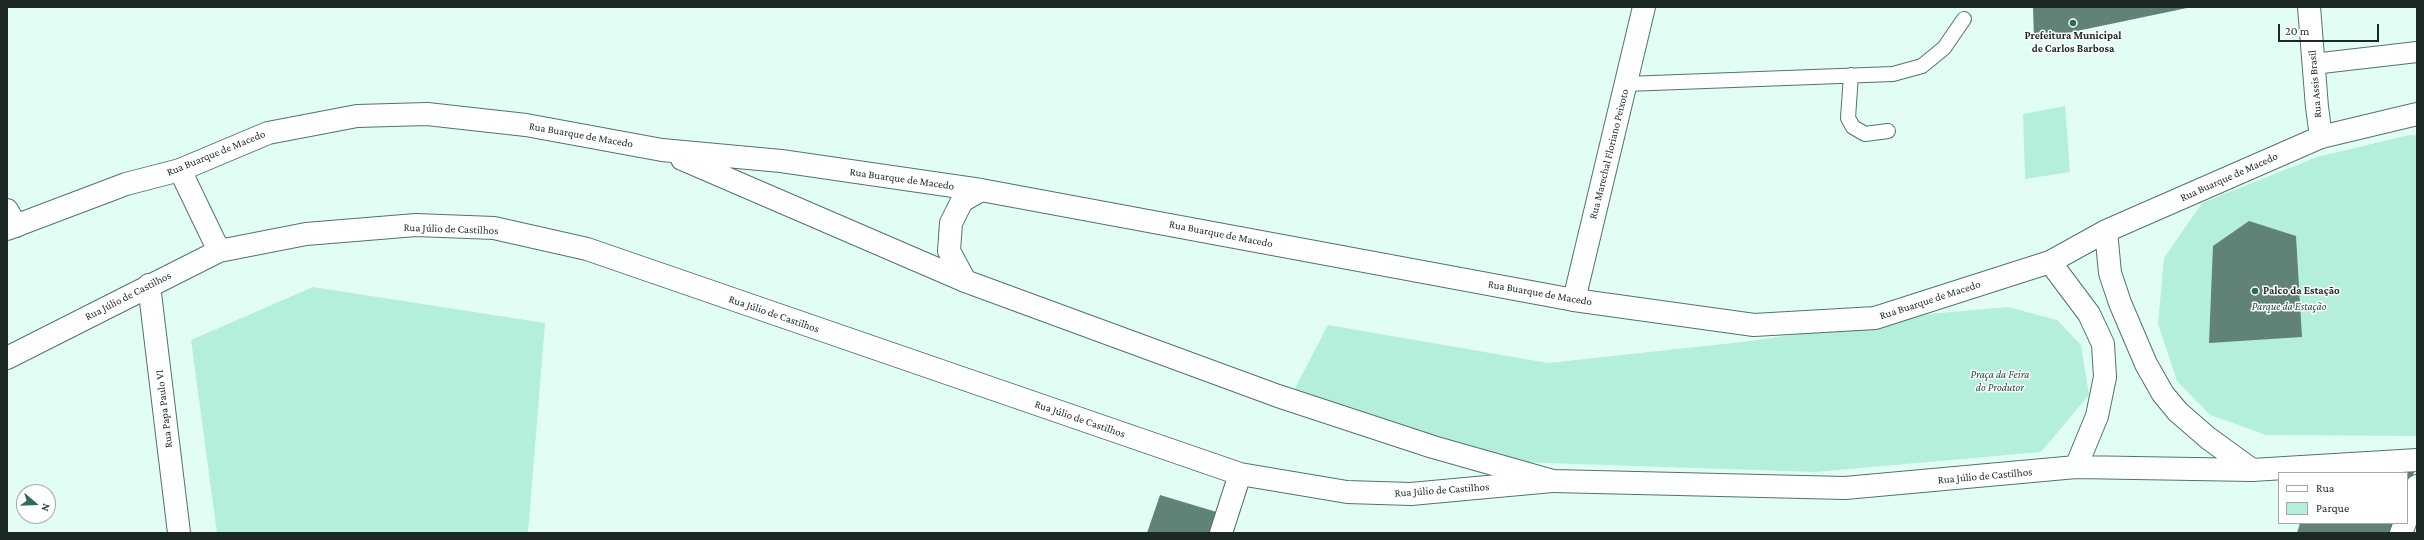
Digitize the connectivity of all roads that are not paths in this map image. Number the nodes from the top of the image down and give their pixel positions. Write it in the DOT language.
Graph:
graph roads {
  1 [pos="1644,7"];
  2 [pos="2309,7"];
  3 [pos="1964,19"];
  4 [pos="2417,52"];
  5 [pos="2313,64"];
  6 [pos="1850,75"];
  7 [pos="1626,84"];
  8 [pos="2417,114"];
  9 [pos="1888,131"];
  10 [pos="2321,137"];
  11 [pos="662,150"];
  12 [pos="180,170"];
  13 [pos="981,190"];
  14 [pos="10,222"];
  15 [pos="2106,231"];
  16 [pos="219,251"];
  17 [pos="2050,262"];
  18 [pos="965,281"];
  19 [pos="149,285"];
  20 [pos="1574,300"];
  21 [pos="7,358"];
  22 [pos="2417,460"];
  23 [pos="2076,467"];
  24 [pos="2252,470"];
  25 [pos="1240,474"];
  26 [pos="1553,481"];
  27 [pos="2417,486"];
  28 [pos="2408,513"];
  29 [pos="179,533"];
  30 [pos="1221,533"];
  1 -- 7 [label="main road, Rua Marechal Floriano Peixoto"];
  2 -- 5 [label="main road, Rua Assis Brasil"];
  3 -- 6 [label="lane"];
  4 -- 5 [label="street"];
  5 -- 10 [label="main road, Rua Assis Brasil"];
  6 -- 7 [label="lane"];
  6 -- 9 [label="lane"];
  7 -- 20 [label="main road, Rua Marechal Floriano Peixoto"];
  8 -- 10 [label="main road, Rua Buarque de Macedo"];
  10 -- 15 [label="main road, Rua Buarque de Macedo"];
  11 -- 12 [label="main road, Rua Buarque de Macedo"];
  11 -- 13 [label="main road, Rua Buarque de Macedo"];
  11 -- 18 [label="main road, Rua Júlio de Castilhos"];
  12 -- 14 [label="main road, Rua Buarque de Macedo"];
  12 -- 16 [label="main road"];
  13 -- 18 [label="main road"];
  13 -- 20 [label="main road, Rua Buarque de Macedo"];
  15 -- 17 [label="main road, Rua Buarque de Macedo"];
  15 -- 24 [label="main road"];
  16 -- 19 [label="main road, Rua Júlio de Castilhos"];
  16 -- 25 [label="main road, Rua Júlio de Castilhos"];
  17 -- 20 [label="main road, Rua Buarque de Macedo"];
  17 -- 23 [label="main road"];
  18 -- 26 [label="main road, Rua Júlio de Castilhos"];
  19 -- 21 [label="main road, Rua Júlio de Castilhos"];
  19 -- 29 [label="main road, Rua Papa Paulo VI"];
  22 -- 24 [label="main road, Rua Júlio de Castilhos"];
  23 -- 24 [label="main road, Rua Júlio de Castilhos"];
  23 -- 26 [label="main road, Rua Júlio de Castilhos"];
  25 -- 26 [label="main road, Rua Júlio de Castilhos"];
  25 -- 30 [label="main road"];
  27 -- 28 [label="main road"];
}
